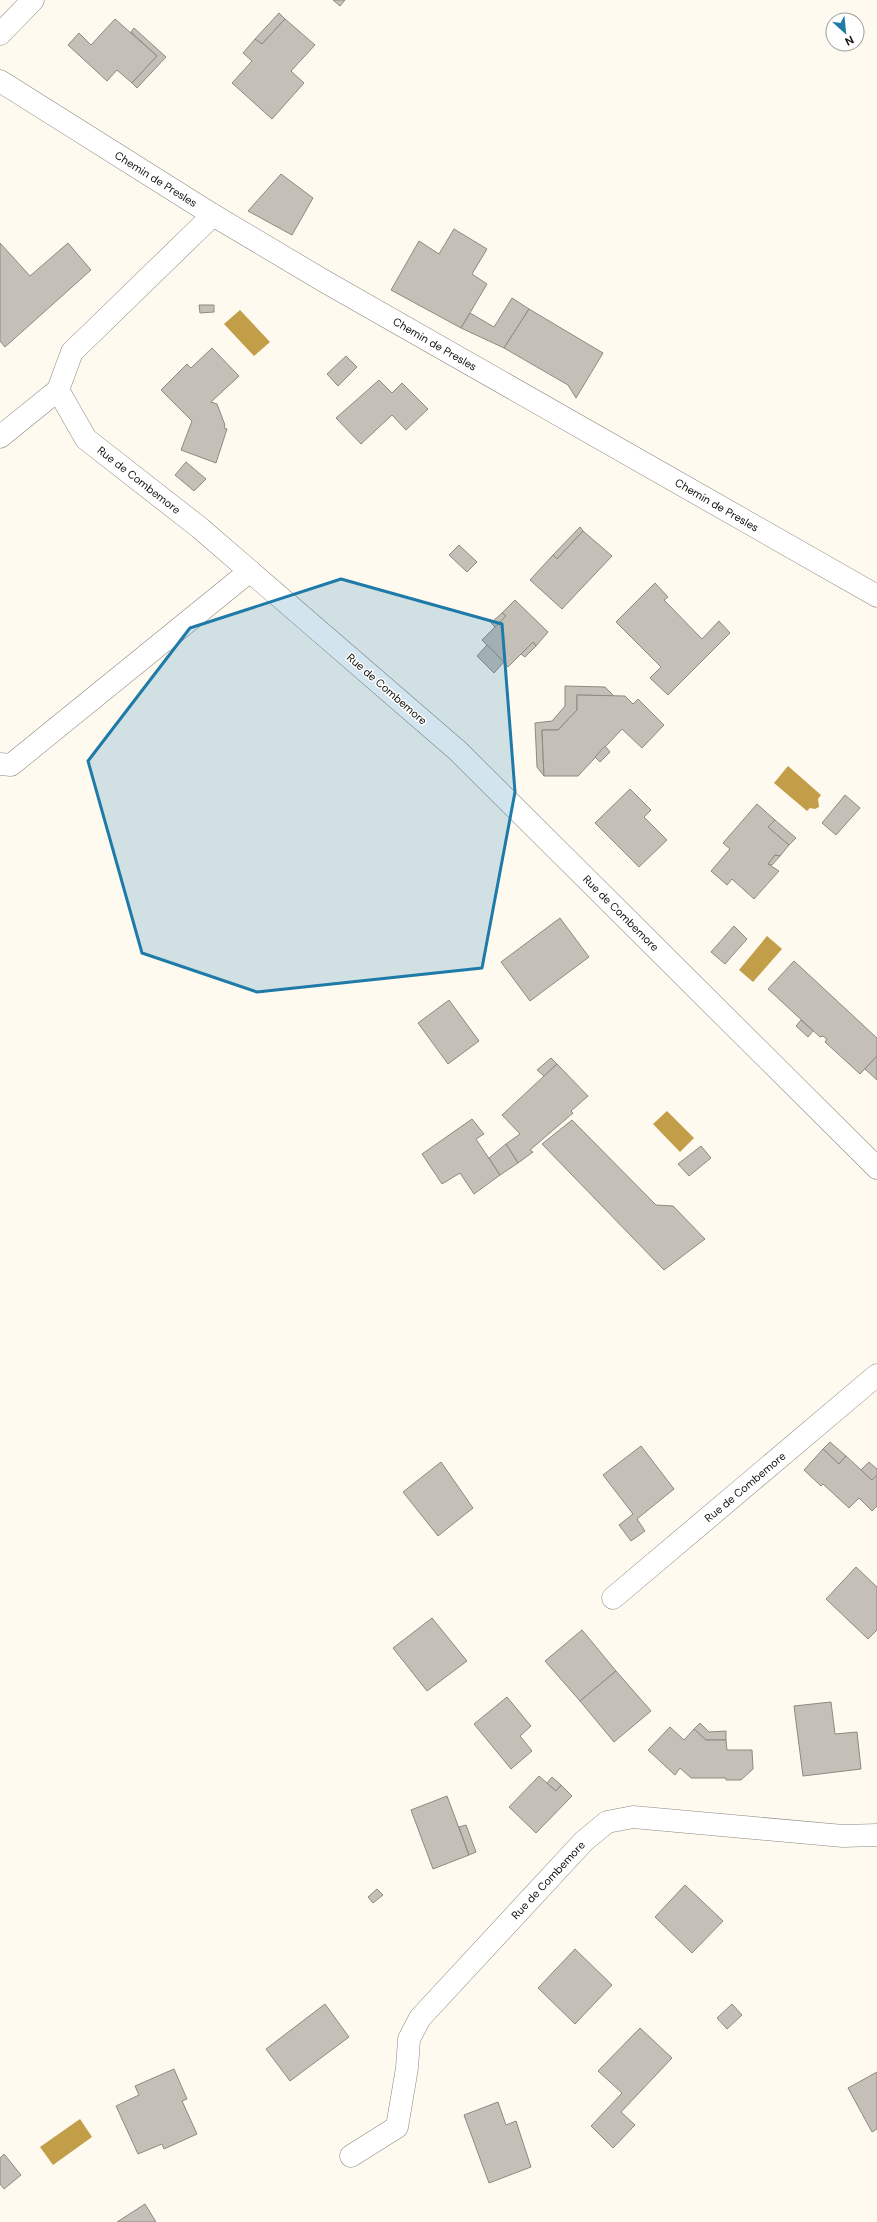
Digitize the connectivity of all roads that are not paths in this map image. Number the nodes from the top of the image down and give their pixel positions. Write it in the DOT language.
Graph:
graph roads {
  1 [pos="33,0"];
  2 [pos="0,34"];
  3 [pos="0,81"];
  4 [pos="213,215"];
  5 [pos="58,390"];
  6 [pos="0,437"];
  7 [pos="250,571"];
  8 [pos="877,596"];
  9 [pos="0,764"];
  10 [pos="877,1168"];
  11 [pos="877,1375"];
  12 [pos="613,1598"];
  13 [pos="877,1835"];
  14 [pos="351,2156"];
  1 -- 2 [label="street"];
  3 -- 4 [label="street, Chemin de Presles"];
  4 -- 5 [label="street"];
  4 -- 8 [label="street, Chemin de Presles"];
  5 -- 6 [label="street"];
  5 -- 7 [label="street, Rue de Combemore"];
  7 -- 9 [label="street"];
  7 -- 10 [label="street, Rue de Combemore"];
  11 -- 12 [label="street, Rue de Combemore"];
  13 -- 14 [label="street, Rue de Combemore"];
}
